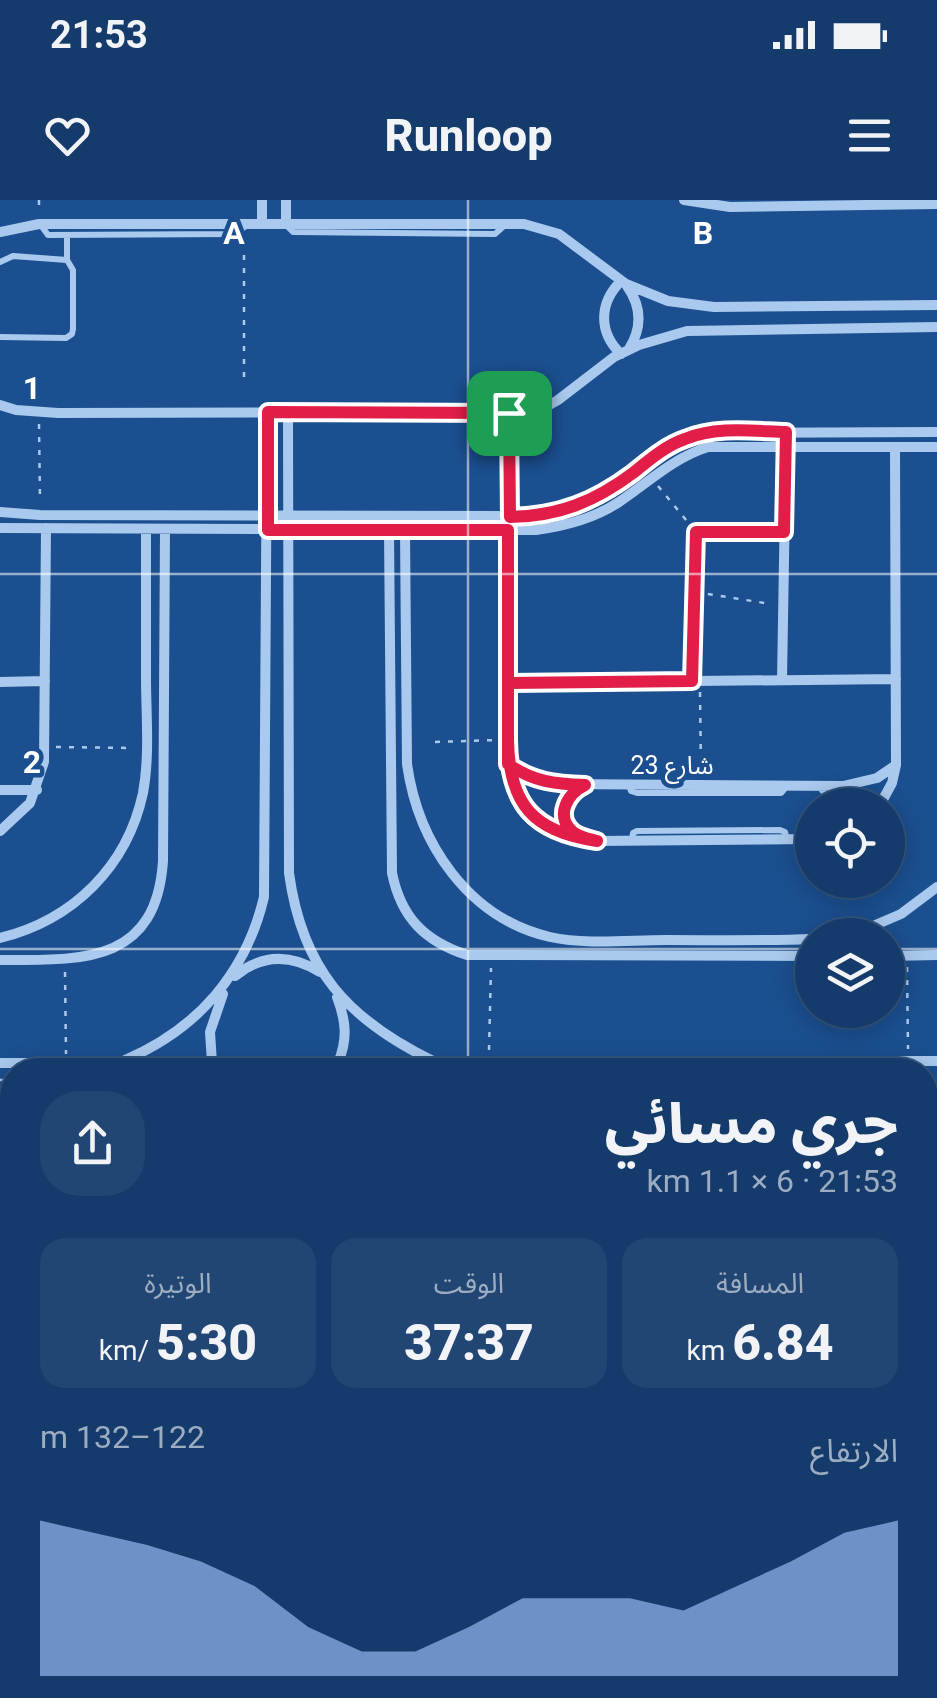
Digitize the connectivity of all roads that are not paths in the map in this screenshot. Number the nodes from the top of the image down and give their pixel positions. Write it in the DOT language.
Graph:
graph roads {
  1 [pos="262,200"];
  2 [pos="286,200"];
  3 [pos="684,200"];
  4 [pos="783,203"];
  5 [pos="937,204"];
  6 [pos="40,224"];
  7 [pos="262,224"];
  8 [pos="286,224"];
  9 [pos="246,227"];
  10 [pos="0,232"];
  11 [pos="67,234"];
  12 [pos="67,260"];
  13 [pos="0,262"];
  14 [pos="623,283"];
  15 [pos="937,306"];
  16 [pos="937,328"];
  17 [pos="0,337"];
  18 [pos="625,352"];
  19 [pos="0,405"];
  20 [pos="268,412"];
  21 [pos="288,412"];
  22 [pos="786,432"];
  23 [pos="937,432"];
  24 [pos="786,446"];
  25 [pos="896,447"];
  26 [pos="937,447"];
  27 [pos="0,512"];
  28 [pos="43,515"];
  29 [pos="268,516"];
  30 [pos="288,516"];
  31 [pos="509,517"];
  32 [pos="0,528"];
  33 [pos="46,530"];
  34 [pos="146,530"];
  35 [pos="166,530"];
  36 [pos="268,530"];
  37 [pos="288,530"];
  38 [pos="388,530"];
  39 [pos="405,530"];
  40 [pos="508,530"];
  41 [pos="782,680"];
  42 [pos="896,680"];
  43 [pos="0,682"];
  44 [pos="45,682"];
  45 [pos="508,683"];
  46 [pos="508,764"];
  47 [pos="896,765"];
  48 [pos="585,785"];
  49 [pos="630,785"];
  50 [pos="787,786"];
  51 [pos="822,786"];
  52 [pos="889,788"];
  53 [pos="0,790"];
  54 [pos="36,790"];
  55 [pos="0,831"];
  56 [pos="795,840"];
  57 [pos="597,841"];
  58 [pos="937,886"];
  59 [pos="892,918"];
  60 [pos="0,938"];
  61 [pos="795,939"];
  62 [pos="701,940"];
  63 [pos="937,954"];
  64 [pos="702,956"];
  65 [pos="795,956"];
  66 [pos="905,956"];
  67 [pos="0,960"];
  68 [pos="321,972"];
  69 [pos="230,980"];
  70 [pos="336,992"];
  71 [pos="128,1058"];
  72 [pos="212,1058"];
  73 [pos="340,1058"];
  74 [pos="428,1058"];
  1 -- 7 [label="street"];
  2 -- 8 [label="street"];
  3 -- 4 [label="street"];
  4 -- 5 [label="street"];
  6 -- 9 [label="street"];
  6 -- 10 [label="street"];
  6 -- 11 [label="lane"];
  7 -- 8 [label="street"];
  7 -- 9 [label="street"];
  8 -- 14 [label="street"];
  9 -- 11 [label="lane"];
  11 -- 12 [label="lane"];
  12 -- 13 [label="lane"];
  12 -- 17 [label="lane"];
  14 -- 15 [label="street"];
  14 -- 18 [label="street"];
  14 -- 18 [label="street"];
  16 -- 18 [label="street"];
  18 -- 21 [label="street"];
  19 -- 20 [label="street"];
  20 -- 21 [label="street"];
  20 -- 29 [label="street"];
  21 -- 30 [label="street"];
  22 -- 23 [label="street"];
  22 -- 24 [label="street"];
  22 -- 31 [label="street"];
  24 -- 25 [label="street"];
  24 -- 40 [label="street"];
  24 -- 41 [label="street"];
  25 -- 26 [label="street"];
  25 -- 42 [label="street"];
  27 -- 28 [label="street"];
  28 -- 29 [label="street"];
  28 -- 33 [label="street"];
  29 -- 30 [label="street"];
  29 -- 36 [label="street"];
  30 -- 31 [label="street"];
  30 -- 37 [label="street"];
  31 -- 40 [label="street"];
  32 -- 33 [label="street"];
  33 -- 34 [label="street"];
  33 -- 44 [label="street"];
  34 -- 35 [label="street"];
  34 -- 60 [label="street"];
  35 -- 36 [label="street"];
  35 -- 67 [label="street"];
  36 -- 37 [label="street"];
  36 -- 69 [label="street"];
  37 -- 38 [label="street"];
  37 -- 68 [label="street"];
  38 -- 39 [label="street"];
  38 -- 64 [label="street"];
  39 -- 40 [label="street"];
  39 -- 62 [label="street"];
  40 -- 45 [label="street"];
  41 -- 42 [label="street"];
  41 -- 45 [label="street"];
  42 -- 47 [label="street"];
  43 -- 44 [label="street"];
  44 -- 54 [label="street"];
  45 -- 46 [label="street"];
  46 -- 48 [label="street, شارع 23"];
  46 -- 57 [label="street"];
  47 -- 51 [label="street, شارع 23"];
  47 -- 52 [label="street"];
  48 -- 49 [label="street, شارع 23"];
  48 -- 57 [label="street"];
  49 -- 50 [label="street, شارع 23"];
  49 -- 50 [label="lane"];
  50 -- 51 [label="street, شارع 23"];
  53 -- 54 [label="street"];
  54 -- 55 [label="street"];
  56 -- 57 [label="street"];
  58 -- 59 [label="street"];
  61 -- 62 [label="street"];
  62 -- 64 [label="street"];
  63 -- 66 [label="street"];
  64 -- 65 [label="street"];
  68 -- 69 [label="street"];
  68 -- 70 [label="street"];
  69 -- 71 [label="street"];
  69 -- 72 [label="street"];
  70 -- 73 [label="street"];
  70 -- 74 [label="street"];
}
